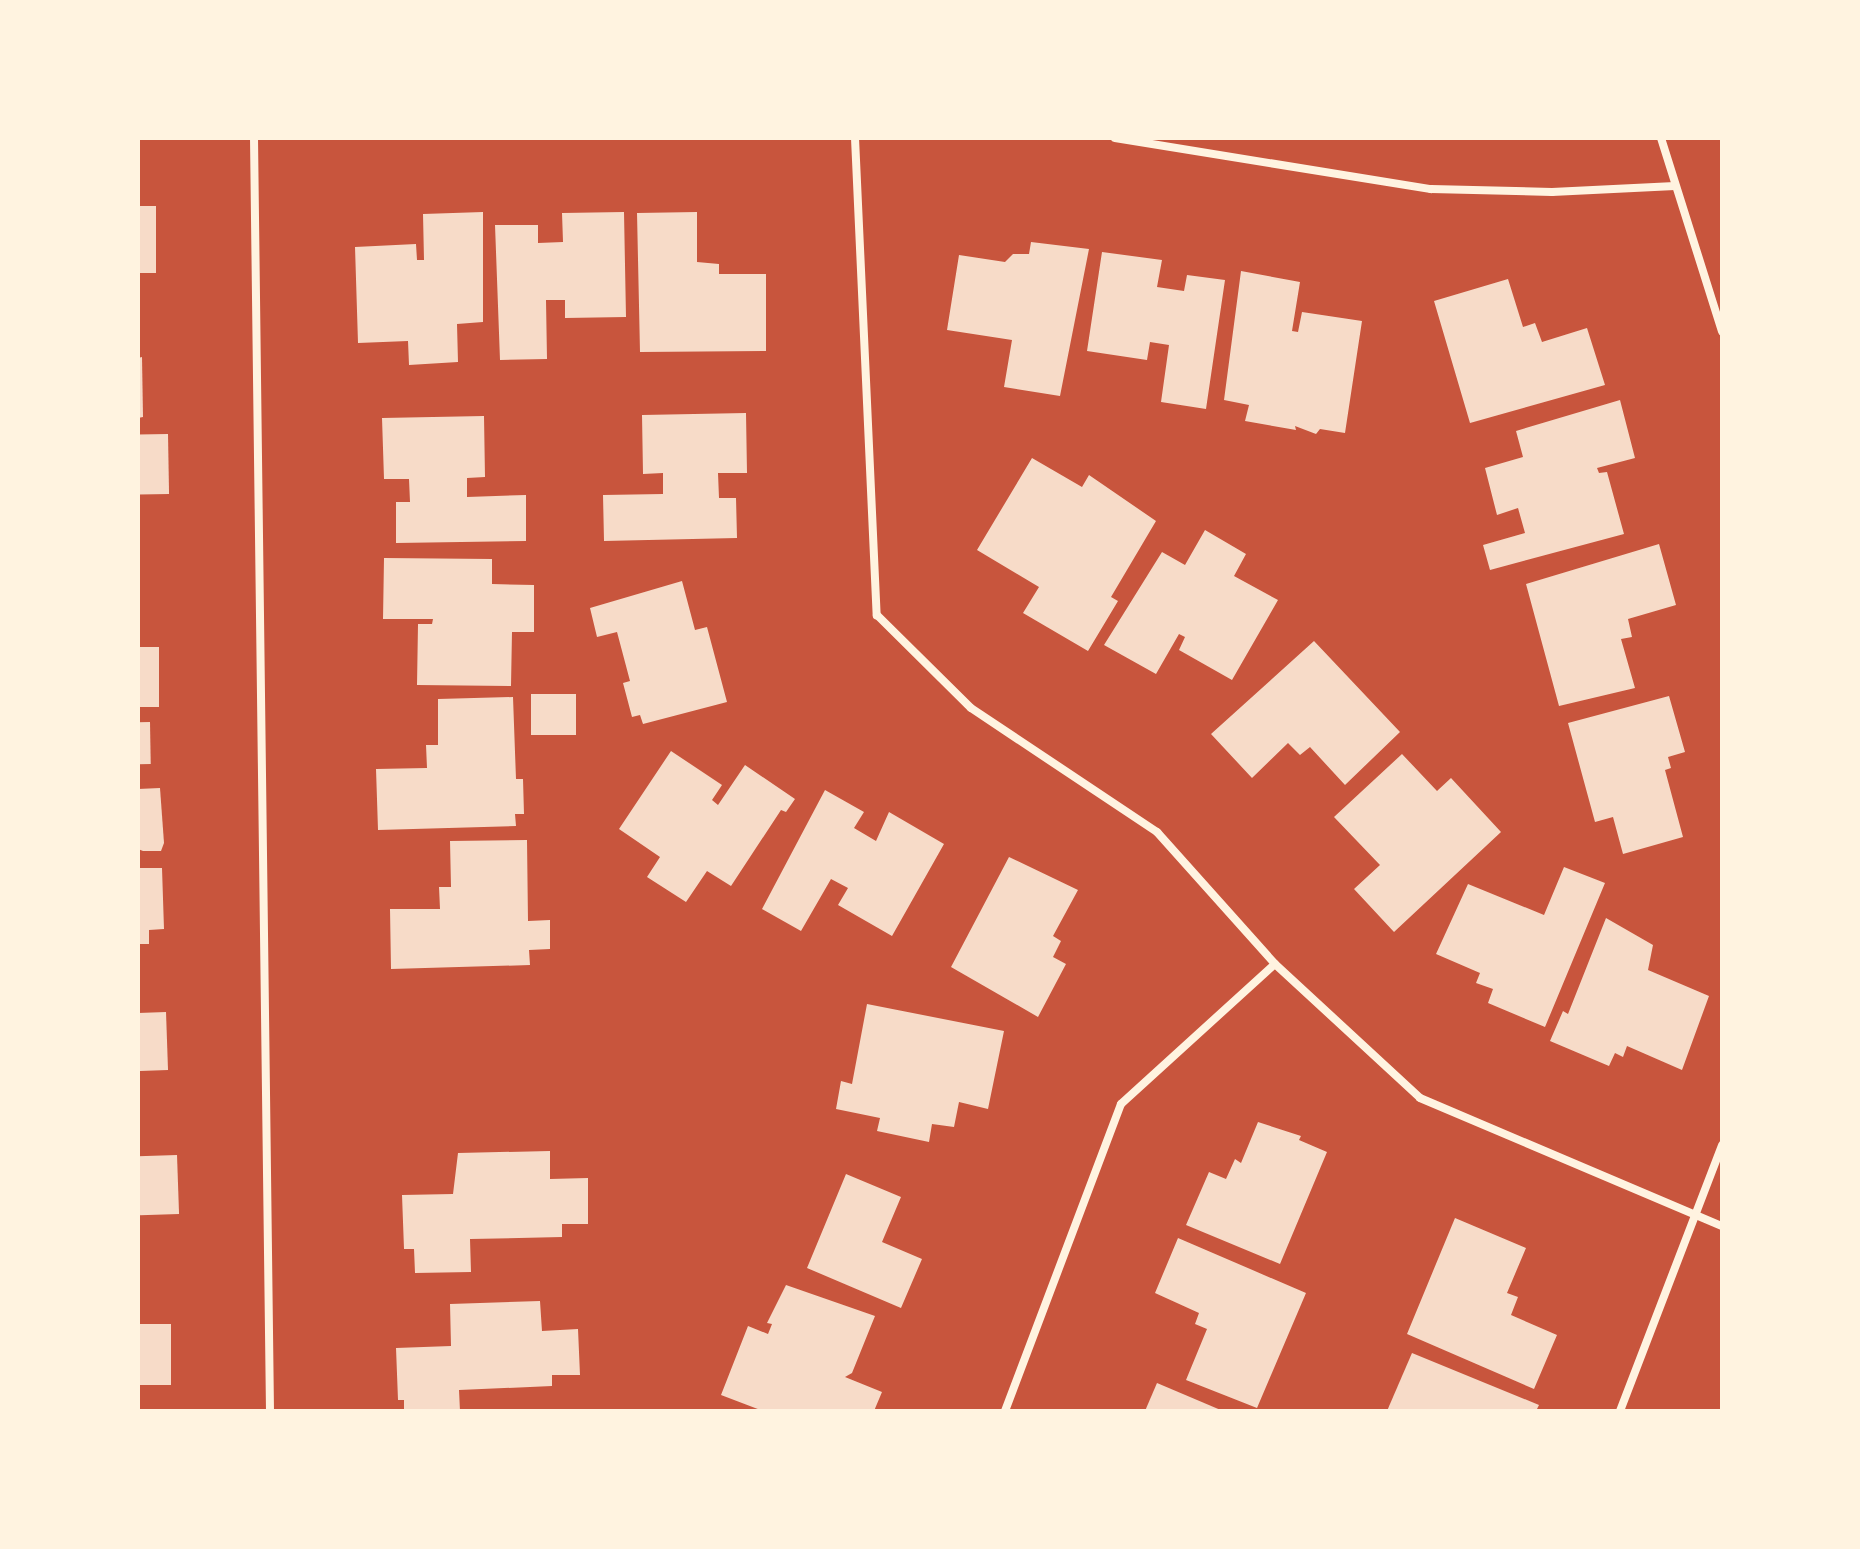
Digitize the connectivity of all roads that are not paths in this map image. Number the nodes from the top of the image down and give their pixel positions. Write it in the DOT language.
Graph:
graph roads {
  1 [pos="254,138"];
  2 [pos="855,138"];
  3 [pos="1115,138"];
  4 [pos="1661,138"];
  5 [pos="1675,186"];
  6 [pos="1722,332"];
  7 [pos="1275,964"];
  8 [pos="1722,1145"];
  9 [pos="1693,1214"];
  10 [pos="1722,1226"];
  11 [pos="270,1411"];
  12 [pos="1005,1411"];
  13 [pos="1620,1411"];
  1 -- 11 [label="street"];
  2 -- 7 [label="street"];
  3 -- 5 [label="street"];
  4 -- 5 [label="street"];
  5 -- 6 [label="street"];
  7 -- 9 [label="street"];
  7 -- 12 [label="street"];
  8 -- 9 [label="street"];
  9 -- 10 [label="street"];
  9 -- 13 [label="street"];
}
